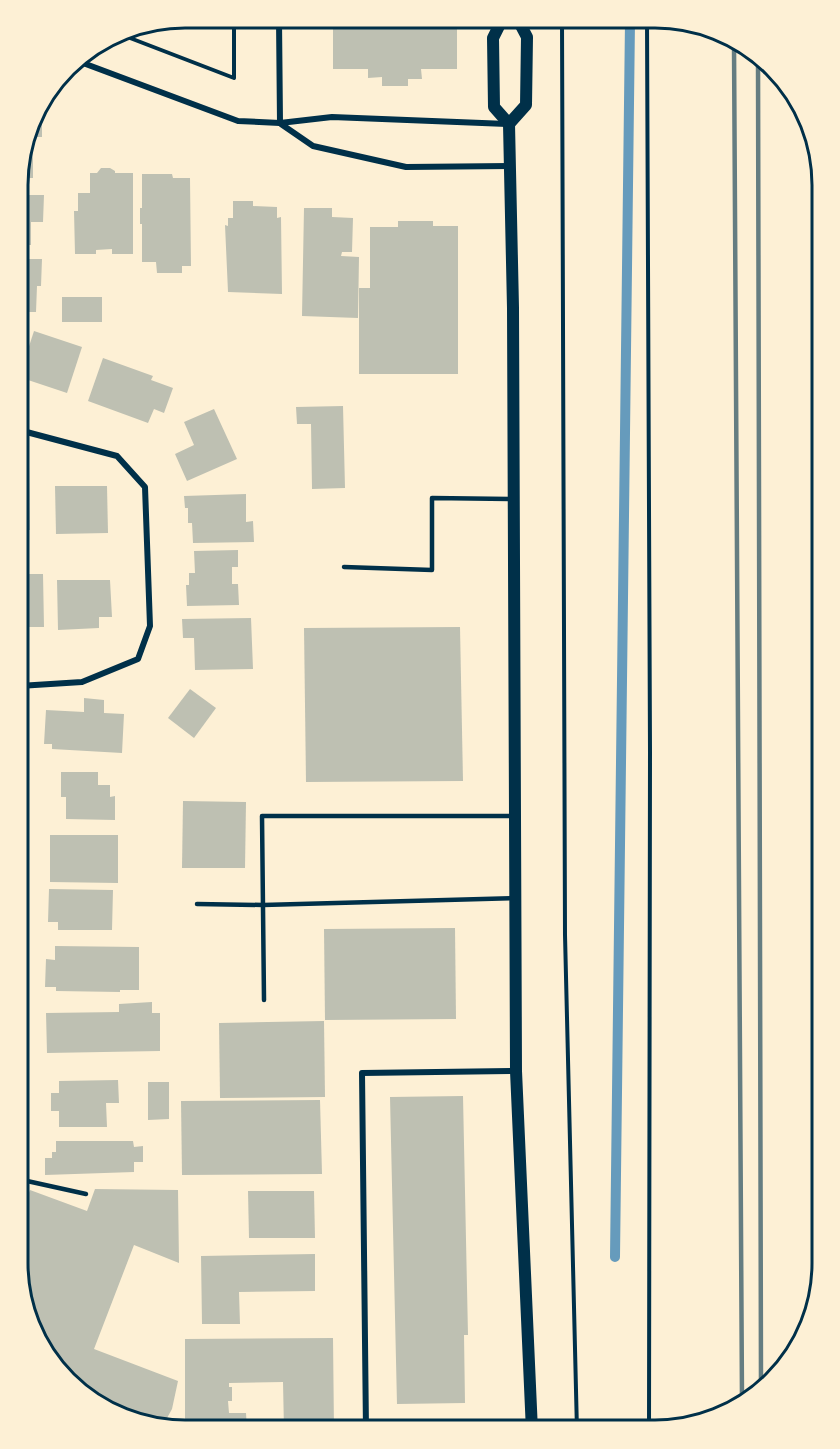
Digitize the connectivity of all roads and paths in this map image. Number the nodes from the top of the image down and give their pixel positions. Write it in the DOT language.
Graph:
graph roads {
  1 [pos="234,28"];
  2 [pos="279,28"];
  3 [pos="498,28"];
  4 [pos="522,28"];
  5 [pos="562,28"];
  6 [pos="647,28"];
  7 [pos="131,39"];
  8 [pos="86,64"];
  9 [pos="280,123"];
  10 [pos="509,124"];
  11 [pos="510,166"];
  12 [pos="28,432"];
  13 [pos="513,499"];
  14 [pos="344,567"];
  15 [pos="28,685"];
  16 [pos="514,816"];
  17 [pos="515,898"];
  18 [pos="197,904"];
  19 [pos="263,905"];
  20 [pos="264,1000"];
  21 [pos="516,1071"];
  22 [pos="28,1181"];
  23 [pos="87,1194"];
  24 [pos="366,1420"];
  25 [pos="532,1420"];
  26 [pos="577,1420"];
  27 [pos="649,1420"];
  1 -- 7 [label="path"];
  2 -- 9 [label="street"];
  3 -- 10 [label="main road"];
  4 -- 10 [label="main road"];
  5 -- 26 [label="path"];
  6 -- 27 [label="path"];
  8 -- 9 [label="street"];
  9 -- 10 [label="street"];
  9 -- 11 [label="street"];
  10 -- 11 [label="main road"];
  11 -- 13 [label="main road"];
  12 -- 15 [label="street"];
  13 -- 14 [label="lane"];
  13 -- 16 [label="main road"];
  16 -- 17 [label="main road"];
  16 -- 19 [label="lane"];
  17 -- 19 [label="lane"];
  17 -- 21 [label="main road"];
  18 -- 19 [label="lane"];
  19 -- 20 [label="lane"];
  21 -- 24 [label="street"];
  21 -- 25 [label="main road"];
  22 -- 23 [label="lane"];
}
